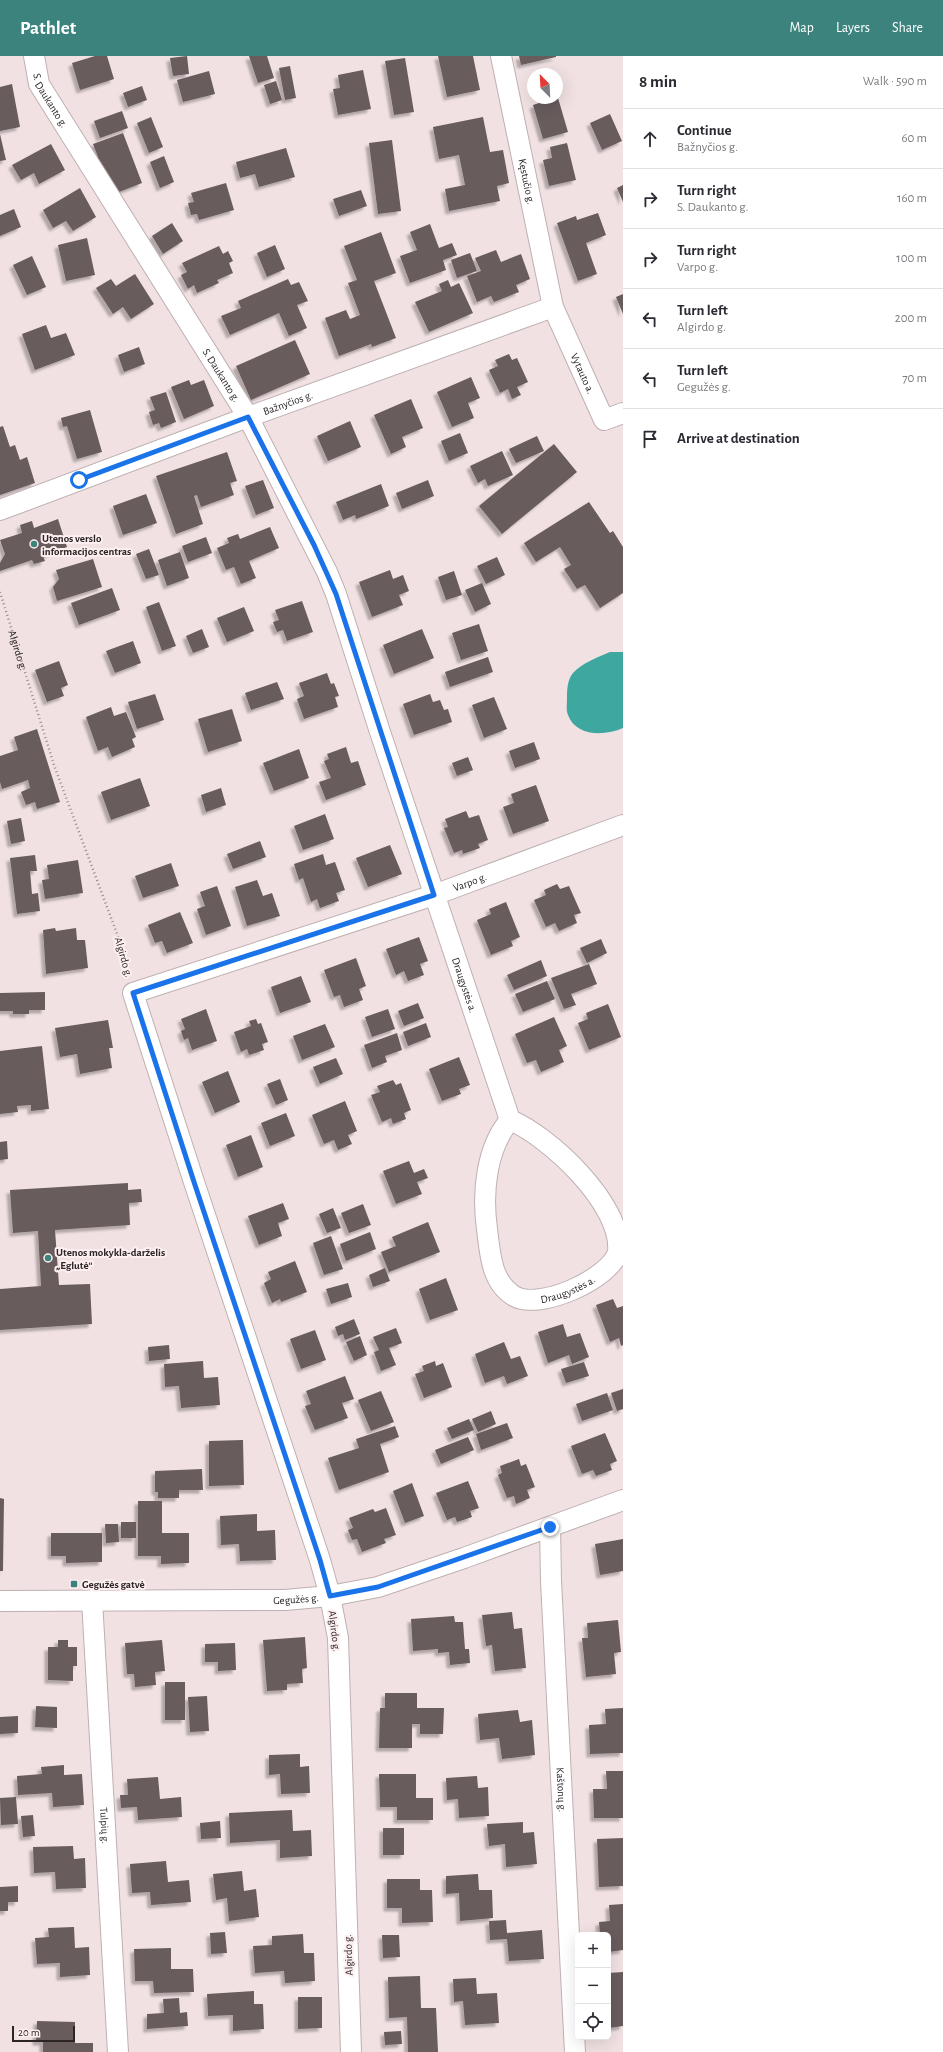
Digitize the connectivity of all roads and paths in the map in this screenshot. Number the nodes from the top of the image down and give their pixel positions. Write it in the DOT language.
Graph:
graph roads {
  1 [pos="34,56"];
  2 [pos="500,56"];
  3 [pos="553,307"];
  4 [pos="623,413"];
  5 [pos="248,417"];
  6 [pos="0,510"];
  7 [pos="0,592"];
  8 [pos="623,825"];
  9 [pos="434,895"];
  10 [pos="133,993"];
  11 [pos="510,1120"];
  12 [pos="623,1500"];
  13 [pos="550,1527"];
  14 [pos="330,1596"];
  15 [pos="92,1600"];
  16 [pos="0,1602"];
  17 [pos="118,2052"];
  18 [pos="351,2052"];
  19 [pos="575,2052"];
  1 -- 5 [label="street, S. Daukanto g."];
  2 -- 3 [label="street, Kęstučio g."];
  3 -- 4 [label="street, Vytauto a."];
  3 -- 5 [label="street, Bažnyčios g."];
  5 -- 6 [label="street, Bažnyčios g."];
  5 -- 9 [label="street, S. Daukanto g."];
  7 -- 10 [label="path, Algirdo g."];
  8 -- 9 [label="street, Varpo g."];
  9 -- 10 [label="street, Varpo g."];
  9 -- 11 [label="street, Draugystės a."];
  10 -- 14 [label="street, Algirdo g."];
  11 -- 11 [label="street, Draugystės a."];
  12 -- 13 [label="street, Gegužės g."];
  13 -- 14 [label="street, Gegužės g."];
  13 -- 19 [label="street, Kaštonų g."];
  14 -- 15 [label="street, Gegužės g."];
  14 -- 18 [label="street, Algirdo g."];
  15 -- 16 [label="street, Gegužės g."];
  15 -- 17 [label="street, Tulpių g."];
}
